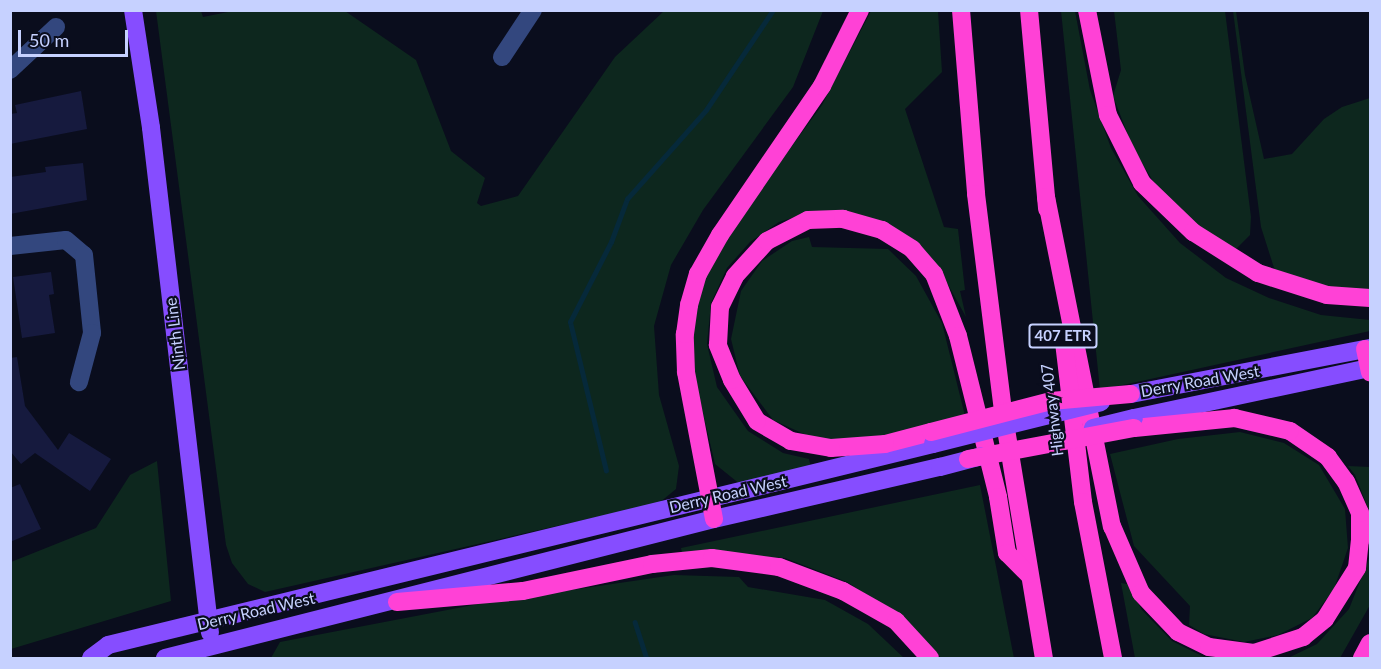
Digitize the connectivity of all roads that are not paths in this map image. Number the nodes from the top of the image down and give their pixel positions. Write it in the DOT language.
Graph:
graph roads {
  1 [pos="133,10"];
  2 [pos="533,10"];
  3 [pos="860,10"];
  4 [pos="961,10"];
  5 [pos="1029,10"];
  6 [pos="1087,10"];
  7 [pos="56,27"];
  8 [pos="502,57"];
  9 [pos="10,70"];
  10 [pos="1046,197"];
  11 [pos="10,246"];
  12 [pos="1371,298"];
  13 [pos="1368,348"];
  14 [pos="1370,369"];
  15 [pos="79,382"];
  16 [pos="1131,394"];
  17 [pos="1134,423"];
  18 [pos="932,438"];
  19 [pos="968,459"];
  20 [pos="709,499"];
  21 [pos="714,519"];
  22 [pos="1028,574"];
  23 [pos="397,603"];
  24 [pos="209,623"];
  25 [pos="1371,643"];
  26 [pos="213,652"];
  27 [pos="91,658"];
  28 [pos="165,658"];
  29 [pos="930,658"];
  30 [pos="1044,658"];
  31 [pos="1113,658"];
  32 [pos="1362,658"];
  1 -- 24 [label="main road, Ninth Line"];
  2 -- 8 [label="street"];
  3 -- 20 [label="highway"];
  4 -- 22 [label="highway"];
  5 -- 10 [label="highway, Highway 407 / 407 ETR"];
  6 -- 12 [label="highway"];
  7 -- 9 [label="street"];
  10 -- 17 [label="highway"];
  10 -- 31 [label="highway, Highway 407 / 407 ETR"];
  11 -- 15 [label="street"];
  13 -- 14 [label="highway"];
  13 -- 16 [label="main road, Derry Road West"];
  14 -- 17 [label="main road, Derry Road West"];
  16 -- 18 [label="highway, bridge"];
  17 -- 19 [label="highway, bridge"];
  18 -- 20 [label="main road, Derry Road West"];
  18 -- 22 [label="highway"];
  19 -- 21 [label="main road, Derry Road West, bridge"];
  20 -- 21 [label="highway"];
  20 -- 24 [label="main road, Derry Road West"];
  21 -- 23 [label="main road, Derry Road West"];
  22 -- 30 [label="highway"];
  23 -- 26 [label="main road, Derry Road West"];
  23 -- 29 [label="highway"];
  24 -- 26 [label="main road, Ninth Line"];
  24 -- 27 [label="main road, Derry Road West"];
  25 -- 32 [label="highway"];
  26 -- 28 [label="main road, Derry Road West"];
}
